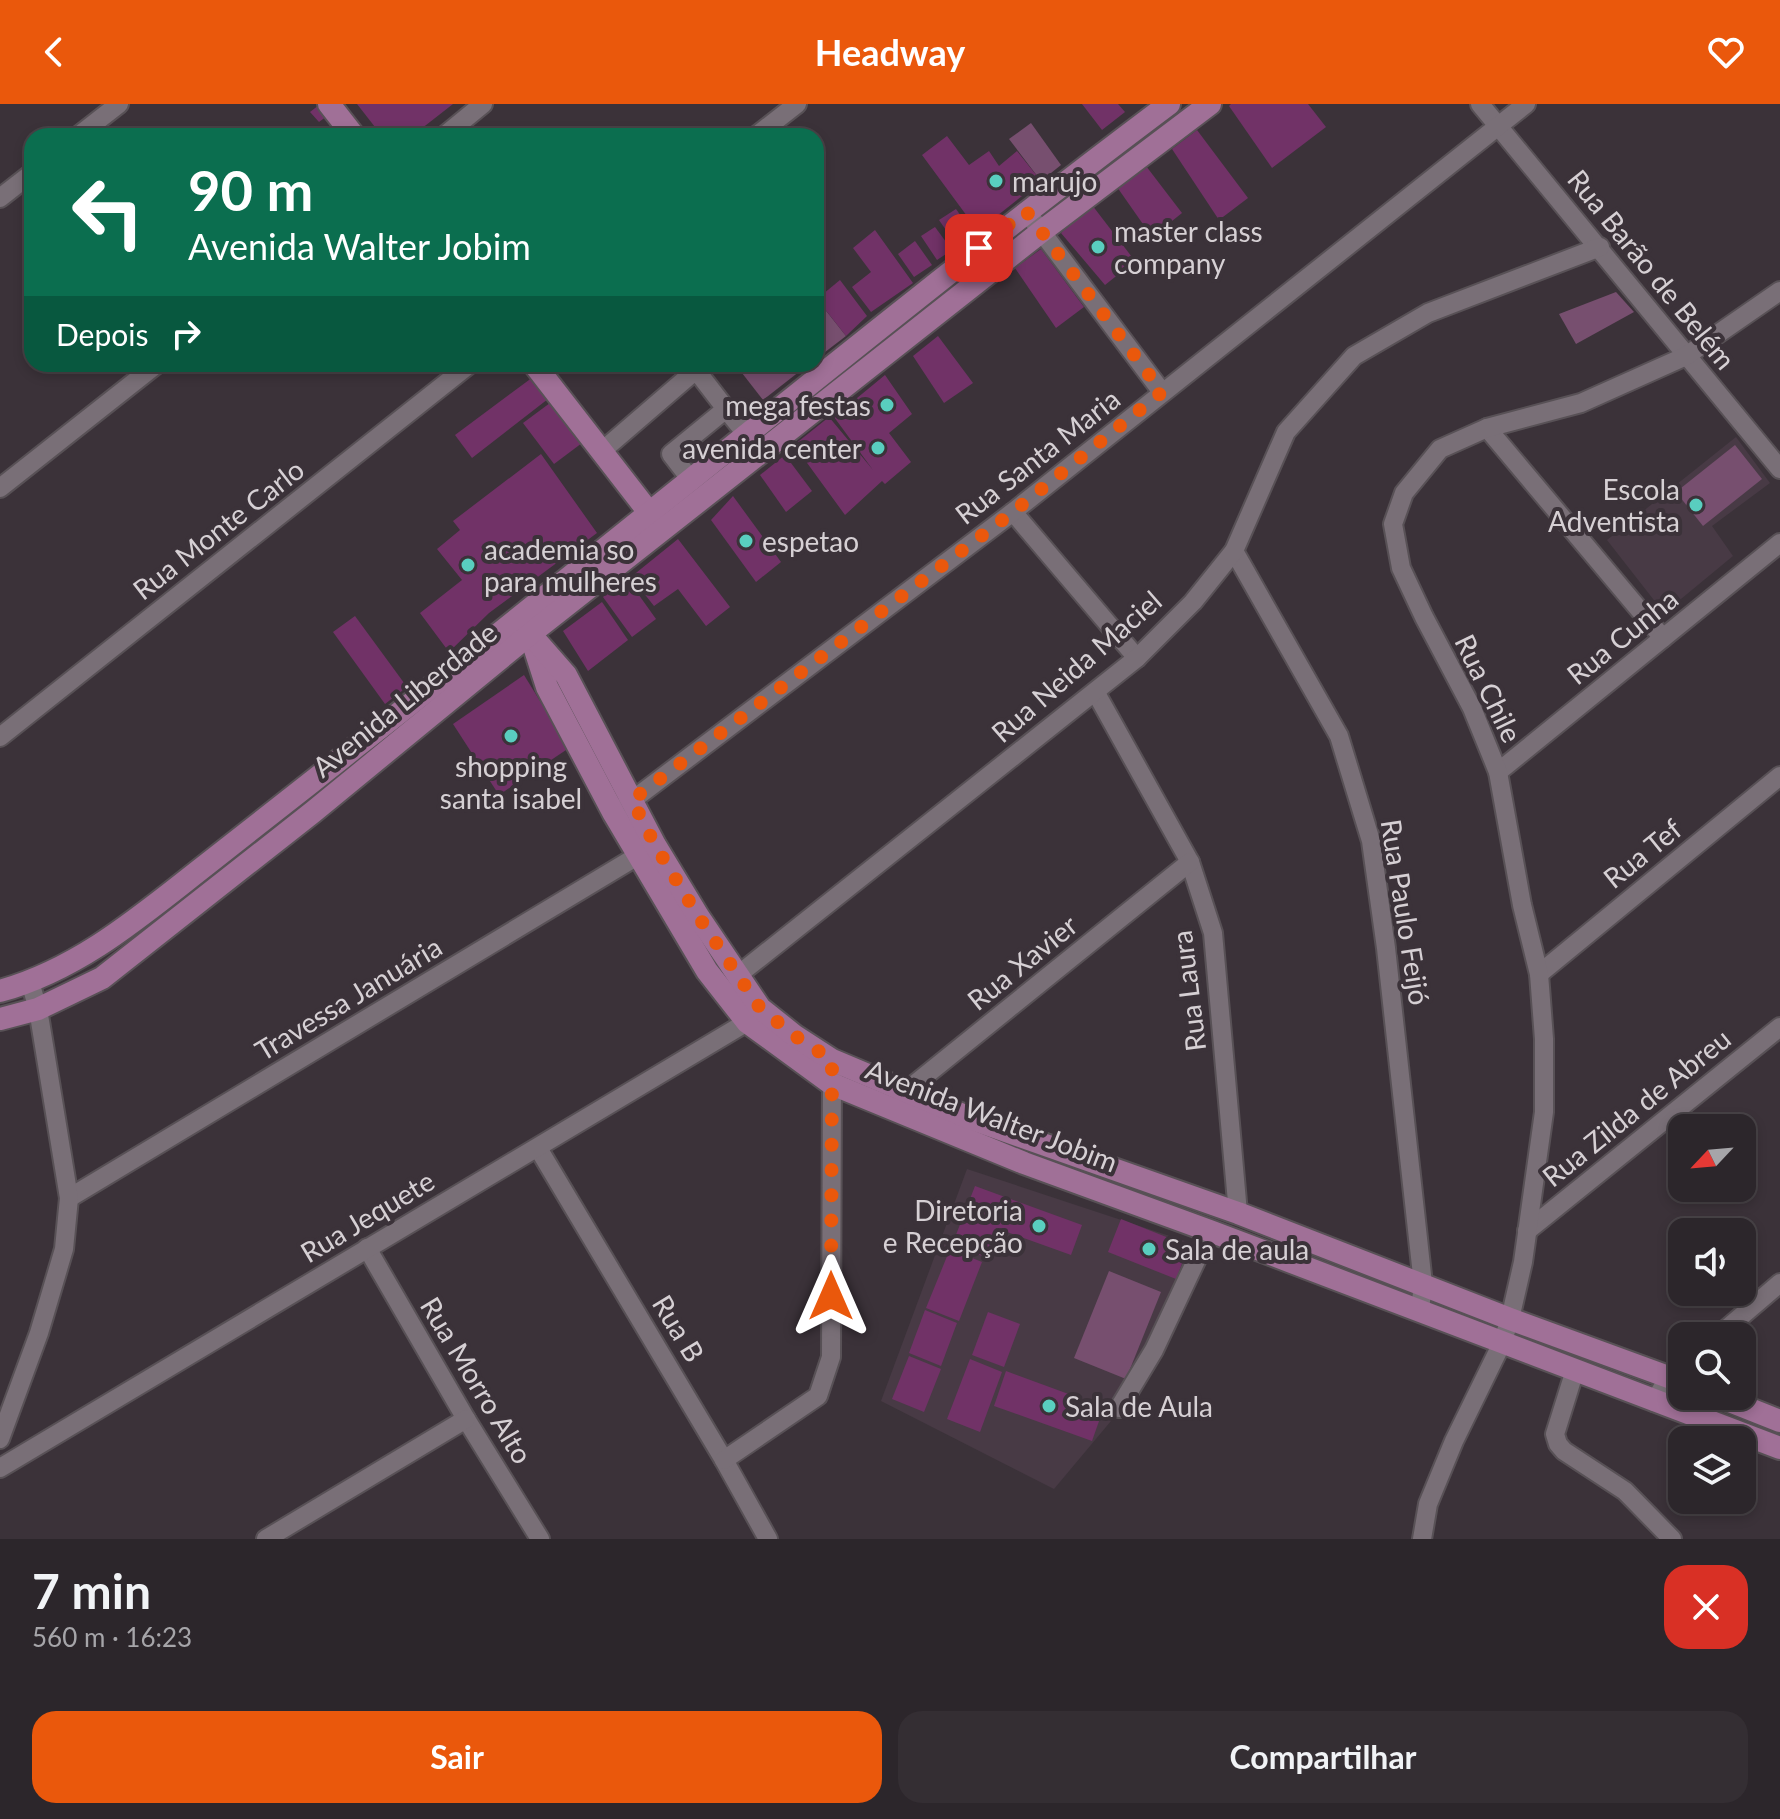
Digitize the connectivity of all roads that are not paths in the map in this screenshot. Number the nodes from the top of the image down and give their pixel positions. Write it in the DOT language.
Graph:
graph roads {
  1 [pos="119,104"];
  2 [pos="329,104"];
  3 [pos="483,104"];
  4 [pos="797,104"];
  5 [pos="1169,104"];
  6 [pos="1210,104"];
  7 [pos="1480,104"];
  8 [pos="1526,104"];
  9 [pos="1498,127"];
  10 [pos="88,128"];
  11 [pos="348,128"];
  12 [pos="454,128"];
  13 [pos="766,128"];
  14 [pos="24,179"];
  15 [pos="0,198"];
  16 [pos="1026,211"];
  17 [pos="1042,231"];
  18 [pos="1600,247"];
  19 [pos="1780,291"];
  20 [pos="1686,356"];
  21 [pos="147,372"];
  22 [pos="460,372"];
  23 [pos="540,372"];
  24 [pos="694,372"];
  25 [pos="698,372"];
  26 [pos="1162,392"];
  27 [pos="726,409"];
  28 [pos="1487,428"];
  29 [pos="747,435"];
  30 [pos="602,451"];
  31 [pos="1780,469"];
  32 [pos="691,480"];
  33 [pos="0,488"];
  34 [pos="650,512"];
  35 [pos="1013,512"];
  36 [pos="664,531"];
  37 [pos="1780,543"];
  38 [pos="1234,551"];
  39 [pos="524,626"];
  40 [pos="1663,638"];
  41 [pos="1137,658"];
  42 [pos="1096,693"];
  43 [pos="425,707"];
  44 [pos="0,737"];
  45 [pos="1498,772"];
  46 [pos="1780,776"];
  47 [pos="623,807"];
  48 [pos="646,851"];
  49 [pos="1190,862"];
  50 [pos="1539,974"];
  51 [pos="738,975"];
  52 [pos="30,982"];
  53 [pos="0,991"];
  54 [pos="38,1009"];
  55 [pos="754,1015"];
  56 [pos="0,1019"];
  57 [pos="1780,1027"];
  58 [pos="832,1060"];
  59 [pos="832,1084"];
  60 [pos="902,1102"];
  61 [pos="538,1148"];
  62 [pos="69,1198"];
  63 [pos="1238,1213"];
  64 [pos="1210,1231"];
  65 [pos="1527,1231"];
  66 [pos="367,1248"];
  67 [pos="1780,1283"];
  68 [pos="1423,1284"];
  69 [pos="1420,1310"];
  70 [pos="1510,1319"];
  71 [pos="1734,1322"];
  72 [pos="1502,1343"];
  73 [pos="1575,1370"];
  74 [pos="1668,1372"];
  75 [pos="1668,1386"];
  76 [pos="1654,1402"];
  77 [pos="1119,1408"];
  78 [pos="1752,1410"];
  79 [pos="466,1419"];
  80 [pos="1780,1421"];
  81 [pos="0,1439"];
  82 [pos="1780,1448"];
  83 [pos="724,1460"];
  84 [pos="0,1468"];
  85 [pos="266,1539"];
  86 [pos="540,1539"];
  87 [pos="768,1539"];
  88 [pos="1422,1539"];
  89 [pos="1672,1539"];
  1 -- 10 [label="street"];
  2 -- 11 [label="main road"];
  3 -- 12 [label="street"];
  4 -- 13 [label="street"];
  5 -- 16 [label="main road, Avenida Liberdade"];
  6 -- 17 [label="main road, Avenida Liberdade"];
  7 -- 9 [label="street, Rua Barão de Belém"];
  8 -- 9 [label="street, Rua Santa Maria"];
  9 -- 18 [label="street, Rua Barão de Belém"];
  9 -- 26 [label="street, Rua Santa Maria"];
  14 -- 15 [label="street"];
  16 -- 17 [label="street"];
  16 -- 29 [label="main road, Avenida Liberdade"];
  17 -- 26 [label="street"];
  17 -- 36 [label="main road, Avenida Liberdade"];
  18 -- 20 [label="street, Rua Barão de Belém"];
  18 -- 38 [label="street, Rua Neida Maciel"];
  19 -- 20 [label="street, Rua Chile"];
  20 -- 28 [label="street, Rua Chile"];
  20 -- 31 [label="street, Rua Barão de Belém"];
  21 -- 33 [label="street"];
  22 -- 44 [label="street, Rua Monte Carlo"];
  23 -- 30 [label="main road"];
  24 -- 30 [label="street"];
  25 -- 27 [label="street"];
  26 -- 35 [label="street, Rua Santa Maria"];
  27 -- 29 [label="street"];
  27 -- 32 [label="street"];
  28 -- 40 [label="street"];
  28 -- 45 [label="street, Rua Chile"];
  29 -- 32 [label="main road, Avenida Liberdade"];
  30 -- 34 [label="main road"];
  32 -- 34 [label="main road, Avenida Liberdade"];
  34 -- 36 [label="main road"];
  34 -- 39 [label="main road, Avenida Liberdade"];
  35 -- 41 [label="street"];
  35 -- 47 [label="street, Rua Santa Maria"];
  36 -- 39 [label="main road, Avenida Liberdade"];
  37 -- 40 [label="street, Rua Cunha"];
  38 -- 41 [label="street, Rua Neida Maciel"];
  38 -- 68 [label="street, Rua Paulo Feijó"];
  39 -- 43 [label="main road, Avenida Liberdade"];
  39 -- 47 [label="main road, Avenida Walter Jobim"];
  40 -- 45 [label="street, Rua Cunha"];
  41 -- 42 [label="street, Rua Neida Maciel"];
  42 -- 49 [label="street, Rua Laura"];
  42 -- 51 [label="street, Rua Neida Maciel"];
  43 -- 52 [label="main road, Avenida Liberdade"];
  43 -- 54 [label="main road, Avenida Liberdade"];
  45 -- 50 [label="street, Rua Chile"];
  46 -- 50 [label="street, Rua Tef"];
  47 -- 48 [label="main road, Avenida Walter Jobim"];
  48 -- 51 [label="main road, Avenida Walter Jobim"];
  48 -- 55 [label="main road, Avenida Walter Jobim"];
  48 -- 62 [label="street, Travessa Januária"];
  49 -- 60 [label="street, Rua Xavier"];
  49 -- 63 [label="street, Rua Laura"];
  50 -- 65 [label="street, Rua Chile"];
  51 -- 55 [label="main road, Avenida Walter Jobim"];
  52 -- 53 [label="main road, Avenida Liberdade"];
  52 -- 54 [label="street"];
  54 -- 56 [label="main road, Avenida Liberdade"];
  54 -- 62 [label="street"];
  55 -- 58 [label="main road, Avenida Walter Jobim"];
  55 -- 59 [label="main road, Avenida Walter Jobim"];
  55 -- 61 [label="street, Rua Jequete"];
  57 -- 65 [label="street, Rua Zilda de Abreu"];
  58 -- 59 [label="street"];
  58 -- 60 [label="main road, Avenida Walter Jobim"];
  59 -- 60 [label="main road, Avenida Walter Jobim"];
  59 -- 83 [label="street"];
  60 -- 63 [label="main road, Avenida Walter Jobim"];
  60 -- 64 [label="main road, Avenida Walter Jobim"];
  61 -- 66 [label="street, Rua Jequete"];
  61 -- 83 [label="street, Rua B"];
  62 -- 81 [label="street"];
  63 -- 68 [label="main road, Avenida Walter Jobim"];
  64 -- 69 [label="main road, Avenida Walter Jobim"];
  64 -- 77 [label="street"];
  65 -- 70 [label="street, Rua Chile"];
  66 -- 79 [label="street, Rua Morro Alto"];
  66 -- 84 [label="street, Rua Jequete"];
  67 -- 71 [label="street"];
  68 -- 69 [label="street, Rua Paulo Feijó"];
  68 -- 70 [label="main road, Avenida Walter Jobim"];
  69 -- 72 [label="main road, Avenida Walter Jobim"];
  70 -- 72 [label="street, Rua Chile"];
  70 -- 74 [label="main road, Avenida Walter Jobim"];
  72 -- 73 [label="main road, Avenida Walter Jobim"];
  72 -- 88 [label="street, Rua Chile"];
  73 -- 76 [label="main road, Avenida Walter Jobim"];
  73 -- 89 [label="street"];
  75 -- 76 [label="street"];
  76 -- 82 [label="main road, Avenida Walter Jobim"];
  78 -- 80 [label="main road"];
  79 -- 85 [label="street"];
  79 -- 86 [label="street, Rua Morro Alto"];
  83 -- 87 [label="street, Rua B"];
}
